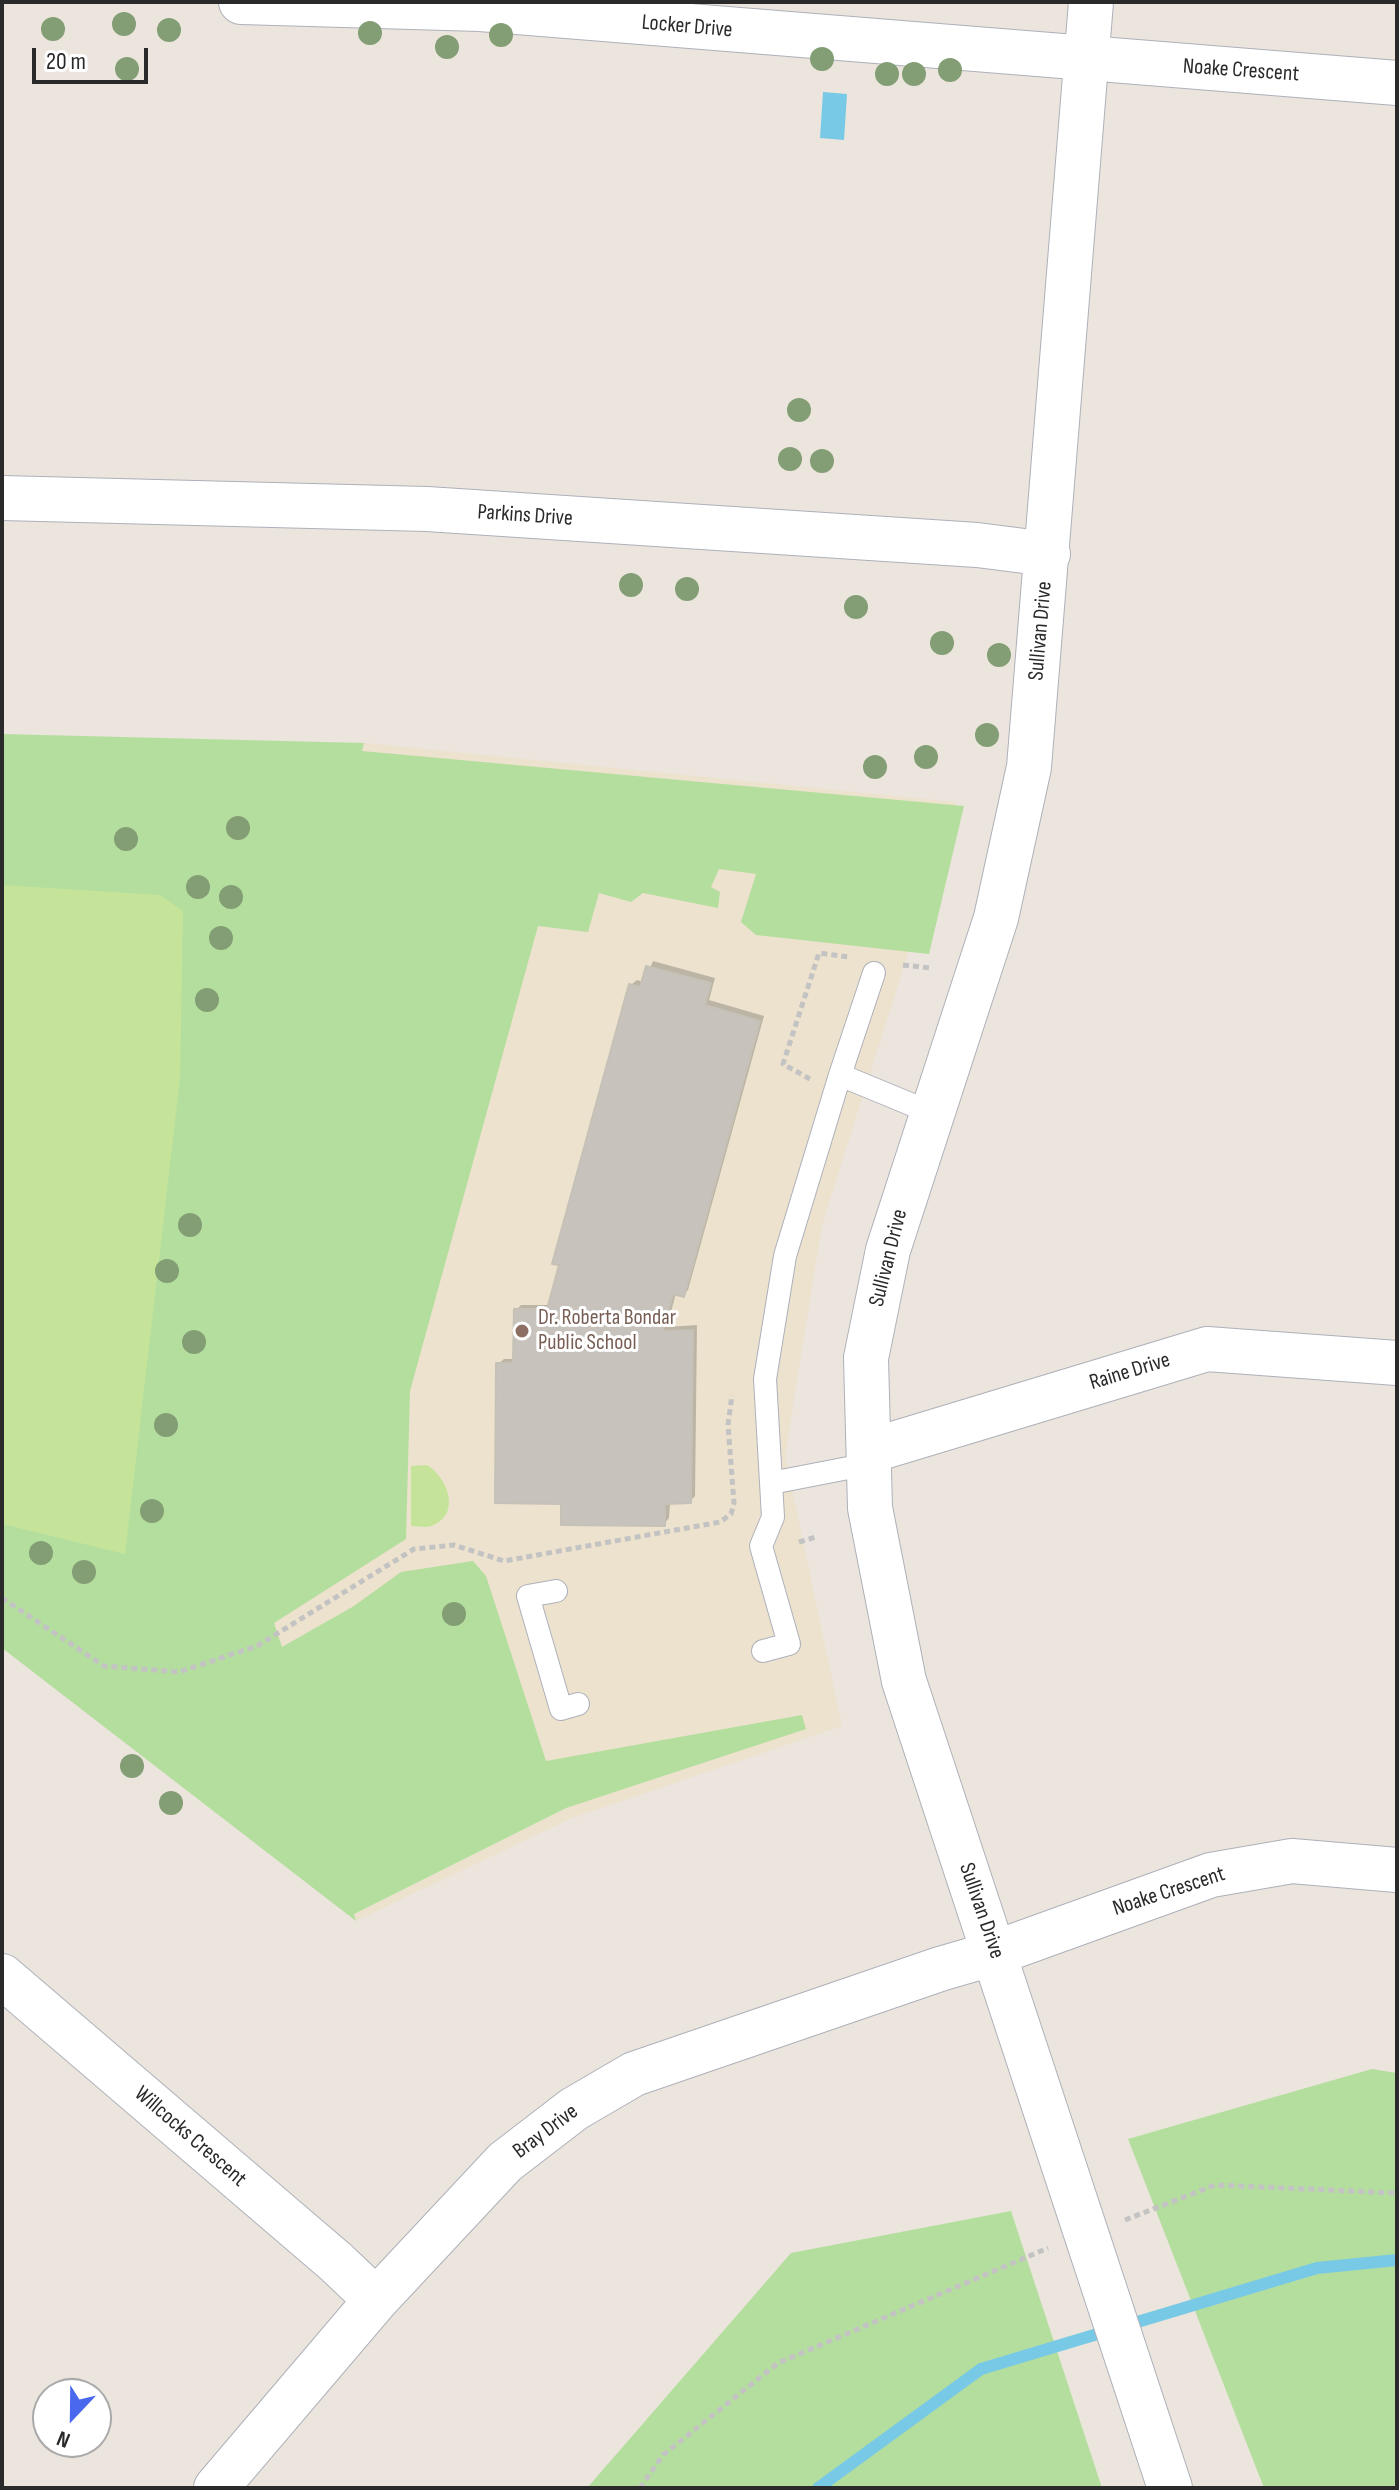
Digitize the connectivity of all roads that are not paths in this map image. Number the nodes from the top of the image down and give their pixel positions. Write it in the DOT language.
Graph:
graph roads {
  1 [pos="241,2"];
  2 [pos="1091,2"];
  3 [pos="1086,59"];
  4 [pos="1397,83"];
  5 [pos="2,498"];
  6 [pos="1048,554"];
  7 [pos="875,965"];
  8 [pos="840,1075"];
  9 [pos="932,1113"];
  10 [pos="1397,1363"];
  11 [pos="870,1457"];
  12 [pos="771,1483"];
  13 [pos="556,1591"];
  14 [pos="763,1651"];
  15 [pos="578,1704"];
  16 [pos="1397,1870"];
  17 [pos="995,1953"];
  18 [pos="2,1976"];
  19 [pos="376,2300"];
  20 [pos="1168,2484"];
  21 [pos="216,2488"];
  1 -- 3 [label="street, Locker Drive"];
  2 -- 3 [label="street, Sullivan Drive"];
  3 -- 4 [label="street, Noake Crescent"];
  3 -- 6 [label="street, Sullivan Drive"];
  5 -- 6 [label="street, Parkins Drive"];
  6 -- 9 [label="street, Sullivan Drive"];
  7 -- 8 [label="lane"];
  8 -- 9 [label="lane"];
  8 -- 12 [label="lane"];
  9 -- 11 [label="street, Sullivan Drive"];
  10 -- 11 [label="street, Raine Drive"];
  11 -- 12 [label="lane"];
  11 -- 17 [label="street, Sullivan Drive"];
  12 -- 14 [label="lane"];
  13 -- 15 [label="lane"];
  16 -- 17 [label="street, Noake Crescent"];
  17 -- 19 [label="street, Bray Drive"];
  17 -- 20 [label="street, Sullivan Drive"];
  18 -- 19 [label="street, Willcocks Crescent"];
  19 -- 21 [label="street, Bray Drive"];
}
